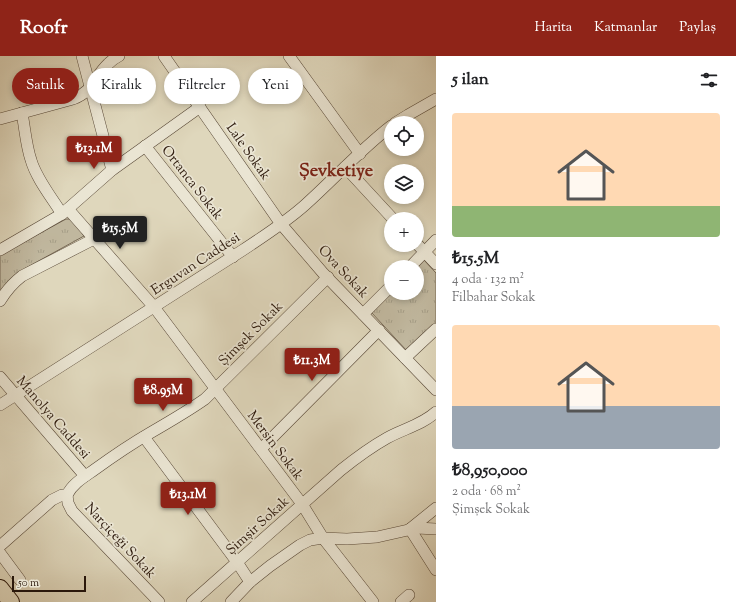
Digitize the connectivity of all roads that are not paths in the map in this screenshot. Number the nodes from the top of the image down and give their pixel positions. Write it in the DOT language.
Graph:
graph roads {
  1 [pos="82,56"];
  2 [pos="119,56"];
  3 [pos="164,56"];
  4 [pos="289,56"];
  5 [pos="105,68"];
  6 [pos="87,74"];
  7 [pos="87,91"];
  8 [pos="436,99"];
  9 [pos="95,104"];
  10 [pos="200,107"];
  11 [pos="22,113"];
  12 [pos="407,116"];
  13 [pos="0,120"];
  14 [pos="384,132"];
  15 [pos="145,146"];
  16 [pos="360,154"];
  17 [pos="345,167"];
  18 [pos="112,170"];
  19 [pos="65,212"];
  20 [pos="387,212"];
  21 [pos="281,224"];
  22 [pos="94,239"];
  23 [pos="436,240"];
  24 [pos="424,246"];
  25 [pos="0,250"];
  26 [pos="424,251"];
  27 [pos="233,256"];
  28 [pos="436,264"];
  29 [pos="328,277"];
  30 [pos="384,293"];
  31 [pos="0,301"];
  32 [pos="154,307"];
  33 [pos="363,314"];
  34 [pos="436,329"];
  35 [pos="379,330"];
  36 [pos="405,358"];
  37 [pos="0,377"];
  38 [pos="215,389"];
  39 [pos="436,390"];
  40 [pos="16,396"];
  41 [pos="0,405"];
  42 [pos="436,412"];
  43 [pos="144,436"];
  44 [pos="261,449"];
  45 [pos="85,476"];
  46 [pos="67,495"];
  47 [pos="302,504"];
  48 [pos="436,508"];
  49 [pos="410,529"];
  50 [pos="436,529"];
  51 [pos="323,538"];
  52 [pos="0,546"];
  53 [pos="0,553"];
  54 [pos="237,562"];
  55 [pos="436,570"];
  56 [pos="20,580"];
  57 [pos="250,582"];
  58 [pos="0,588"];
  59 [pos="11,602"];
  60 [pos="159,602"];
  61 [pos="192,602"];
  62 [pos="231,602"];
  63 [pos="373,602"];
  1 -- 6 [label="street"];
  2 -- 5 [label="street"];
  3 -- 10 [label="street, Lale Sokak"];
  4 -- 16 [label="street"];
  7 -- 11 [label="street"];
  8 -- 12 [label="street"];
  9 -- 18 [label="street"];
  10 -- 15 [label="street"];
  10 -- 21 [label="street, Lale Sokak"];
  11 -- 13 [label="street"];
  11 -- 19 [label="street, Mersin Sokak"];
  14 -- 16 [label="street, Erguvan Caddesi"];
  15 -- 18 [label="street"];
  15 -- 27 [label="street, Ortanca Sokak"];
  16 -- 17 [label="street, Erguvan Caddesi"];
  17 -- 20 [label="street"];
  17 -- 21 [label="street, Erguvan Caddesi"];
  18 -- 19 [label="street"];
  19 -- 22 [label="street, Mersin Sokak"];
  19 -- 25 [label="street"];
  21 -- 27 [label="street, Erguvan Caddesi"];
  21 -- 29 [label="street, Ova Sokak"];
  22 -- 31 [label="street"];
  22 -- 32 [label="street, Mersin Sokak"];
  23 -- 24 [label="street"];
  26 -- 28 [label="street"];
  27 -- 32 [label="street, Erguvan Caddesi"];
  29 -- 33 [label="street, Ova Sokak"];
  29 -- 38 [label="street, Şimşek Sokak"];
  30 -- 33 [label="street"];
  32 -- 38 [label="street, Mersin Sokak"];
  32 -- 40 [label="street, Erguvan Caddesi"];
  33 -- 35 [label="street, Ova Sokak"];
  34 -- 36 [label="street"];
  35 -- 36 [label="street, Ova Sokak"];
  35 -- 44 [label="street"];
  36 -- 39 [label="street, Ova Sokak"];
  37 -- 40 [label="street, Manolya Caddesi"];
  38 -- 43 [label="street, Şimşek Sokak"];
  38 -- 44 [label="street, Mersin Sokak"];
  40 -- 41 [label="street, Erguvan Caddesi"];
  40 -- 45 [label="street, Manolya Caddesi"];
  42 -- 47 [label="street, Şimşir Sokak"];
  43 -- 45 [label="street, Şimşek Sokak"];
  43 -- 54 [label="street"];
  44 -- 47 [label="street, Mersin Sokak"];
  45 -- 46 [label="street, Şimşek Sokak"];
  46 -- 52 [label="street, Şimşek Sokak"];
  46 -- 60 [label="street, Narçiçeği Sokak"];
  47 -- 51 [label="street, Mersin Sokak"];
  47 -- 54 [label="street, Şimşir Sokak"];
  48 -- 49 [label="street"];
  49 -- 50 [label="street"];
  49 -- 51 [label="street"];
  49 -- 55 [label="street"];
  51 -- 57 [label="street"];
  51 -- 63 [label="street, Mersin Sokak"];
  53 -- 56 [label="street"];
  54 -- 57 [label="street"];
  54 -- 61 [label="street, Şimşir Sokak"];
  57 -- 62 [label="street"];
  58 -- 59 [label="highway"];
}
